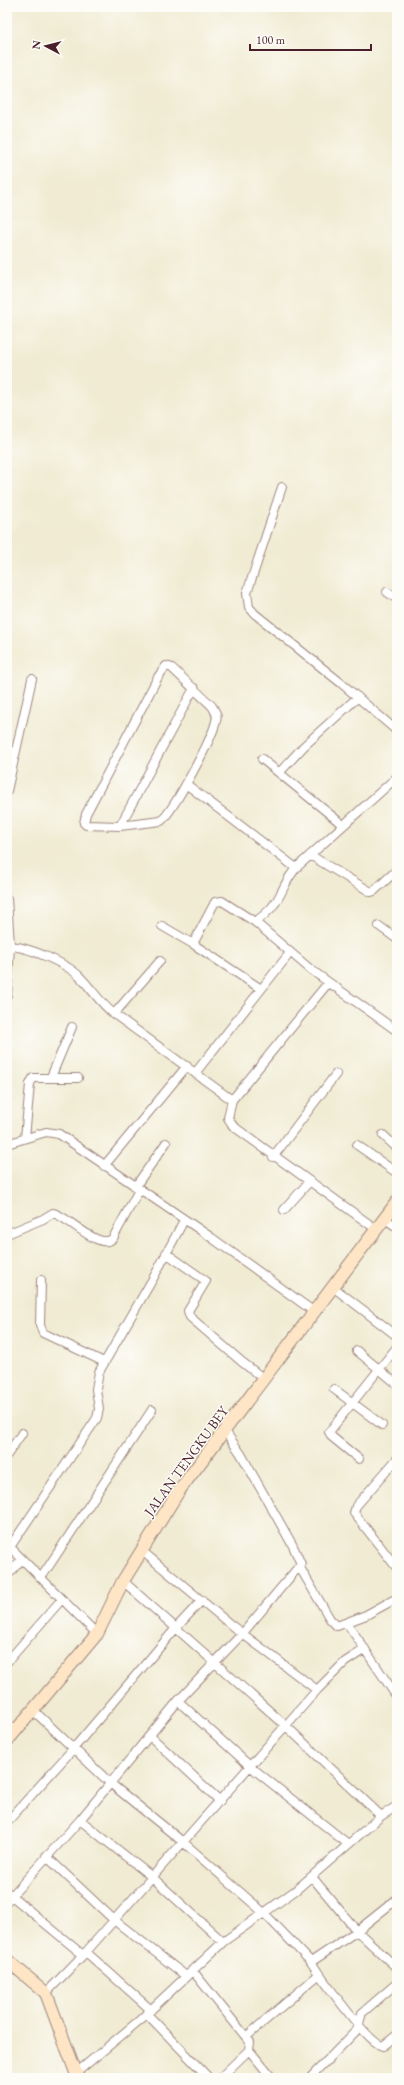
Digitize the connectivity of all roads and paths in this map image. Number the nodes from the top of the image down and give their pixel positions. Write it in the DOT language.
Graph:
graph roads {
  1 [pos="282,487"];
  2 [pos="387,592"];
  3 [pos="397,599"];
  4 [pos="32,679"];
  5 [pos="194,688"];
  6 [pos="358,697"];
  7 [pos="397,731"];
  8 [pos="262,759"];
  9 [pos="280,773"];
  10 [pos="397,777"];
  11 [pos="186,784"];
  12 [pos="7,791"];
  13 [pos="120,826"];
  14 [pos="343,826"];
  15 [pos="310,855"];
  16 [pos="296,868"];
  17 [pos="397,870"];
  18 [pos="7,899"];
  19 [pos="254,922"];
  20 [pos="162,926"];
  21 [pos="379,926"];
  22 [pos="397,939"];
  23 [pos="193,944"];
  24 [pos="8,946"];
  25 [pos="290,954"];
  26 [pos="160,961"];
  27 [pos="328,983"];
  28 [pos="261,989"];
  29 [pos="7,995"];
  30 [pos="114,1014"];
  31 [pos="72,1027"];
  32 [pos="397,1031"];
  33 [pos="187,1066"];
  34 [pos="196,1072"];
  35 [pos="336,1074"];
  36 [pos="51,1078"];
  37 [pos="78,1078"];
  38 [pos="232,1100"];
  39 [pos="383,1135"];
  40 [pos="25,1138"];
  41 [pos="166,1143"];
  42 [pos="7,1144"];
  43 [pos="357,1145"];
  44 [pos="397,1148"];
  45 [pos="274,1157"];
  46 [pos="104,1166"];
  47 [pos="397,1173"];
  48 [pos="308,1182"];
  49 [pos="137,1188"];
  50 [pos="397,1202"];
  51 [pos="284,1210"];
  52 [pos="385,1218"];
  53 [pos="184,1220"];
  54 [pos="397,1227"];
  55 [pos="376,1229"];
  56 [pos="7,1234"];
  57 [pos="166,1253"];
  58 [pos="41,1280"];
  59 [pos="333,1287"];
  60 [pos="313,1311"];
  61 [pos="397,1336"];
  62 [pos="397,1347"];
  63 [pos="357,1351"];
  64 [pos="104,1362"];
  65 [pos="379,1371"];
  66 [pos="264,1379"];
  67 [pos="397,1384"];
  68 [pos="334,1389"];
  69 [pos="352,1403"];
  70 [pos="152,1410"];
  71 [pos="382,1426"];
  72 [pos="225,1430"];
  73 [pos="22,1433"];
  74 [pos="9,1450"];
  75 [pos="359,1460"];
  76 [pos="397,1460"];
  77 [pos="8,1546"];
  78 [pos="142,1551"];
  79 [pos="22,1559"];
  80 [pos="299,1566"];
  81 [pos="397,1568"];
  82 [pos="7,1576"];
  83 [pos="41,1578"];
  84 [pos="123,1581"];
  85 [pos="397,1597"];
  86 [pos="62,1598"];
  87 [pos="202,1600"];
  88 [pos="347,1623"];
  89 [pos="176,1628"];
  90 [pos="97,1634"];
  91 [pos="242,1634"];
  92 [pos="365,1649"];
  93 [pos="7,1662"];
  94 [pos="214,1662"];
  95 [pos="317,1690"];
  96 [pos="397,1697"];
  97 [pos="178,1701"];
  98 [pos="32,1710"];
  99 [pos="285,1725"];
  100 [pos="11,1727"];
  101 [pos="150,1736"];
  102 [pos="7,1741"];
  103 [pos="73,1749"];
  104 [pos="251,1766"];
  105 [pos="110,1783"];
  106 [pos="220,1801"];
  107 [pos="397,1806"];
  108 [pos="381,1816"];
  109 [pos="80,1820"];
  110 [pos="7,1822"];
  111 [pos="183,1842"];
  112 [pos="348,1844"];
  113 [pos="46,1856"];
  114 [pos="152,1877"];
  115 [pos="312,1877"];
  116 [pos="9,1896"];
  117 [pos="397,1899"];
  118 [pos="264,1913"];
  119 [pos="114,1920"];
  120 [pos="357,1931"];
  121 [pos="223,1942"];
  122 [pos="84,1954"];
  123 [pos="7,1960"];
  124 [pos="312,1962"];
  125 [pos="397,1968"];
  126 [pos="192,1970"];
  127 [pos="319,1974"];
  128 [pos="186,1976"];
  129 [pos="397,1983"];
  130 [pos="46,1993"];
  131 [pos="149,2012"];
  132 [pos="359,2025"];
  133 [pos="397,2035"];
  134 [pos="247,2036"];
  135 [pos="249,2050"];
  136 [pos="77,2075"];
  137 [pos="209,2078"];
  138 [pos="220,2078"];
  139 [pos="272,2078"];
  140 [pos="310,2078"];
  1 -- 6 [label="street"];
  2 -- 3 [label="street"];
  4 -- 12 [label="street"];
  5 -- 11 [label="street"];
  5 -- 13 [label="street"];
  5 -- 13 [label="street"];
  6 -- 7 [label="street"];
  6 -- 9 [label="street"];
  8 -- 9 [label="street"];
  9 -- 14 [label="street"];
  10 -- 14 [label="street"];
  11 -- 13 [label="street"];
  11 -- 16 [label="street"];
  14 -- 15 [label="street"];
  15 -- 16 [label="street"];
  15 -- 17 [label="street"];
  16 -- 19 [label="street"];
  18 -- 24 [label="street"];
  19 -- 23 [label="street"];
  19 -- 25 [label="street"];
  20 -- 23 [label="street"];
  21 -- 22 [label="street"];
  23 -- 28 [label="street"];
  24 -- 29 [label="street"];
  24 -- 30 [label="street"];
  25 -- 27 [label="street"];
  25 -- 28 [label="street"];
  26 -- 30 [label="street"];
  27 -- 32 [label="street"];
  27 -- 38 [label="street"];
  28 -- 34 [label="street"];
  30 -- 33 [label="street"];
  31 -- 36 [label="street"];
  33 -- 34 [label="street"];
  33 -- 46 [label="street"];
  34 -- 38 [label="street"];
  35 -- 45 [label="street"];
  36 -- 37 [label="street"];
  36 -- 40 [label="street"];
  38 -- 45 [label="street"];
  39 -- 44 [label="street"];
  40 -- 42 [label="street"];
  40 -- 46 [label="street"];
  41 -- 49 [label="street"];
  43 -- 47 [label="street"];
  45 -- 48 [label="street"];
  46 -- 49 [label="street"];
  48 -- 51 [label="street"];
  48 -- 55 [label="street"];
  49 -- 53 [label="street"];
  49 -- 56 [label="street"];
  50 -- 52 [label="main road, JALAN TENGKU BEY"];
  52 -- 54 [label="street"];
  52 -- 55 [label="main road, JALAN TENGKU BEY"];
  53 -- 57 [label="street"];
  53 -- 60 [label="street"];
  55 -- 59 [label="main road, JALAN TENGKU BEY"];
  57 -- 64 [label="street"];
  57 -- 66 [label="street"];
  58 -- 64 [label="street"];
  59 -- 60 [label="main road, JALAN TENGKU BEY"];
  59 -- 61 [label="street"];
  60 -- 66 [label="main road, JALAN TENGKU BEY"];
  62 -- 65 [label="street"];
  63 -- 65 [label="street"];
  64 -- 77 [label="street"];
  65 -- 67 [label="street"];
  65 -- 69 [label="street"];
  66 -- 72 [label="main road, JALAN TENGKU BEY"];
  68 -- 69 [label="street"];
  69 -- 71 [label="street"];
  69 -- 75 [label="street"];
  70 -- 83 [label="street"];
  72 -- 78 [label="main road, JALAN TENGKU BEY"];
  72 -- 80 [label="street"];
  73 -- 74 [label="street"];
  76 -- 81 [label="street"];
  77 -- 79 [label="street"];
  78 -- 84 [label="main road, JALAN TENGKU BEY"];
  78 -- 87 [label="street"];
  79 -- 82 [label="street"];
  79 -- 83 [label="street"];
  80 -- 88 [label="street"];
  80 -- 91 [label="street"];
  83 -- 86 [label="street"];
  84 -- 89 [label="street"];
  84 -- 90 [label="main road, JALAN TENGKU BEY"];
  85 -- 88 [label="street"];
  86 -- 90 [label="street"];
  86 -- 93 [label="street"];
  87 -- 89 [label="street"];
  87 -- 91 [label="street"];
  88 -- 92 [label="street"];
  89 -- 94 [label="street"];
  89 -- 103 [label="street"];
  90 -- 98 [label="main road, JALAN TENGKU BEY"];
  91 -- 94 [label="street"];
  91 -- 95 [label="street"];
  92 -- 95 [label="street"];
  92 -- 96 [label="street"];
  94 -- 97 [label="street"];
  94 -- 99 [label="street"];
  95 -- 99 [label="street"];
  97 -- 101 [label="street"];
  97 -- 104 [label="street"];
  98 -- 100 [label="main road, JALAN TENGKU BEY"];
  98 -- 103 [label="street"];
  99 -- 104 [label="street"];
  99 -- 108 [label="street"];
  100 -- 102 [label="main road, JALAN TENGKU BEY"];
  101 -- 105 [label="street"];
  101 -- 106 [label="street"];
  103 -- 105 [label="street"];
  103 -- 110 [label="street"];
  104 -- 106 [label="street"];
  104 -- 112 [label="street"];
  105 -- 109 [label="street"];
  105 -- 111 [label="street"];
  106 -- 111 [label="street"];
  107 -- 108 [label="street"];
  108 -- 112 [label="street"];
  109 -- 113 [label="street"];
  109 -- 114 [label="street"];
  111 -- 114 [label="street"];
  111 -- 118 [label="street"];
  112 -- 115 [label="street"];
  113 -- 116 [label="street"];
  113 -- 119 [label="street"];
  114 -- 119 [label="street"];
  114 -- 121 [label="street"];
  115 -- 118 [label="street"];
  115 -- 120 [label="street"];
  116 -- 122 [label="street"];
  117 -- 120 [label="street"];
  118 -- 121 [label="street"];
  118 -- 124 [label="street"];
  119 -- 122 [label="street"];
  119 -- 128 [label="street"];
  120 -- 124 [label="street"];
  120 -- 125 [label="street"];
  121 -- 126 [label="street"];
  122 -- 130 [label="street"];
  122 -- 131 [label="street"];
  123 -- 130 [label="main road"];
  124 -- 127 [label="street"];
  126 -- 128 [label="street"];
  126 -- 134 [label="street"];
  127 -- 132 [label="street"];
  127 -- 134 [label="street"];
  128 -- 131 [label="street"];
  129 -- 132 [label="street"];
  130 -- 136 [label="main road"];
  131 -- 136 [label="street"];
  131 -- 137 [label="street"];
  132 -- 133 [label="street"];
  132 -- 140 [label="street"];
  134 -- 135 [label="street"];
  135 -- 138 [label="street"];
  135 -- 139 [label="street"];
}
